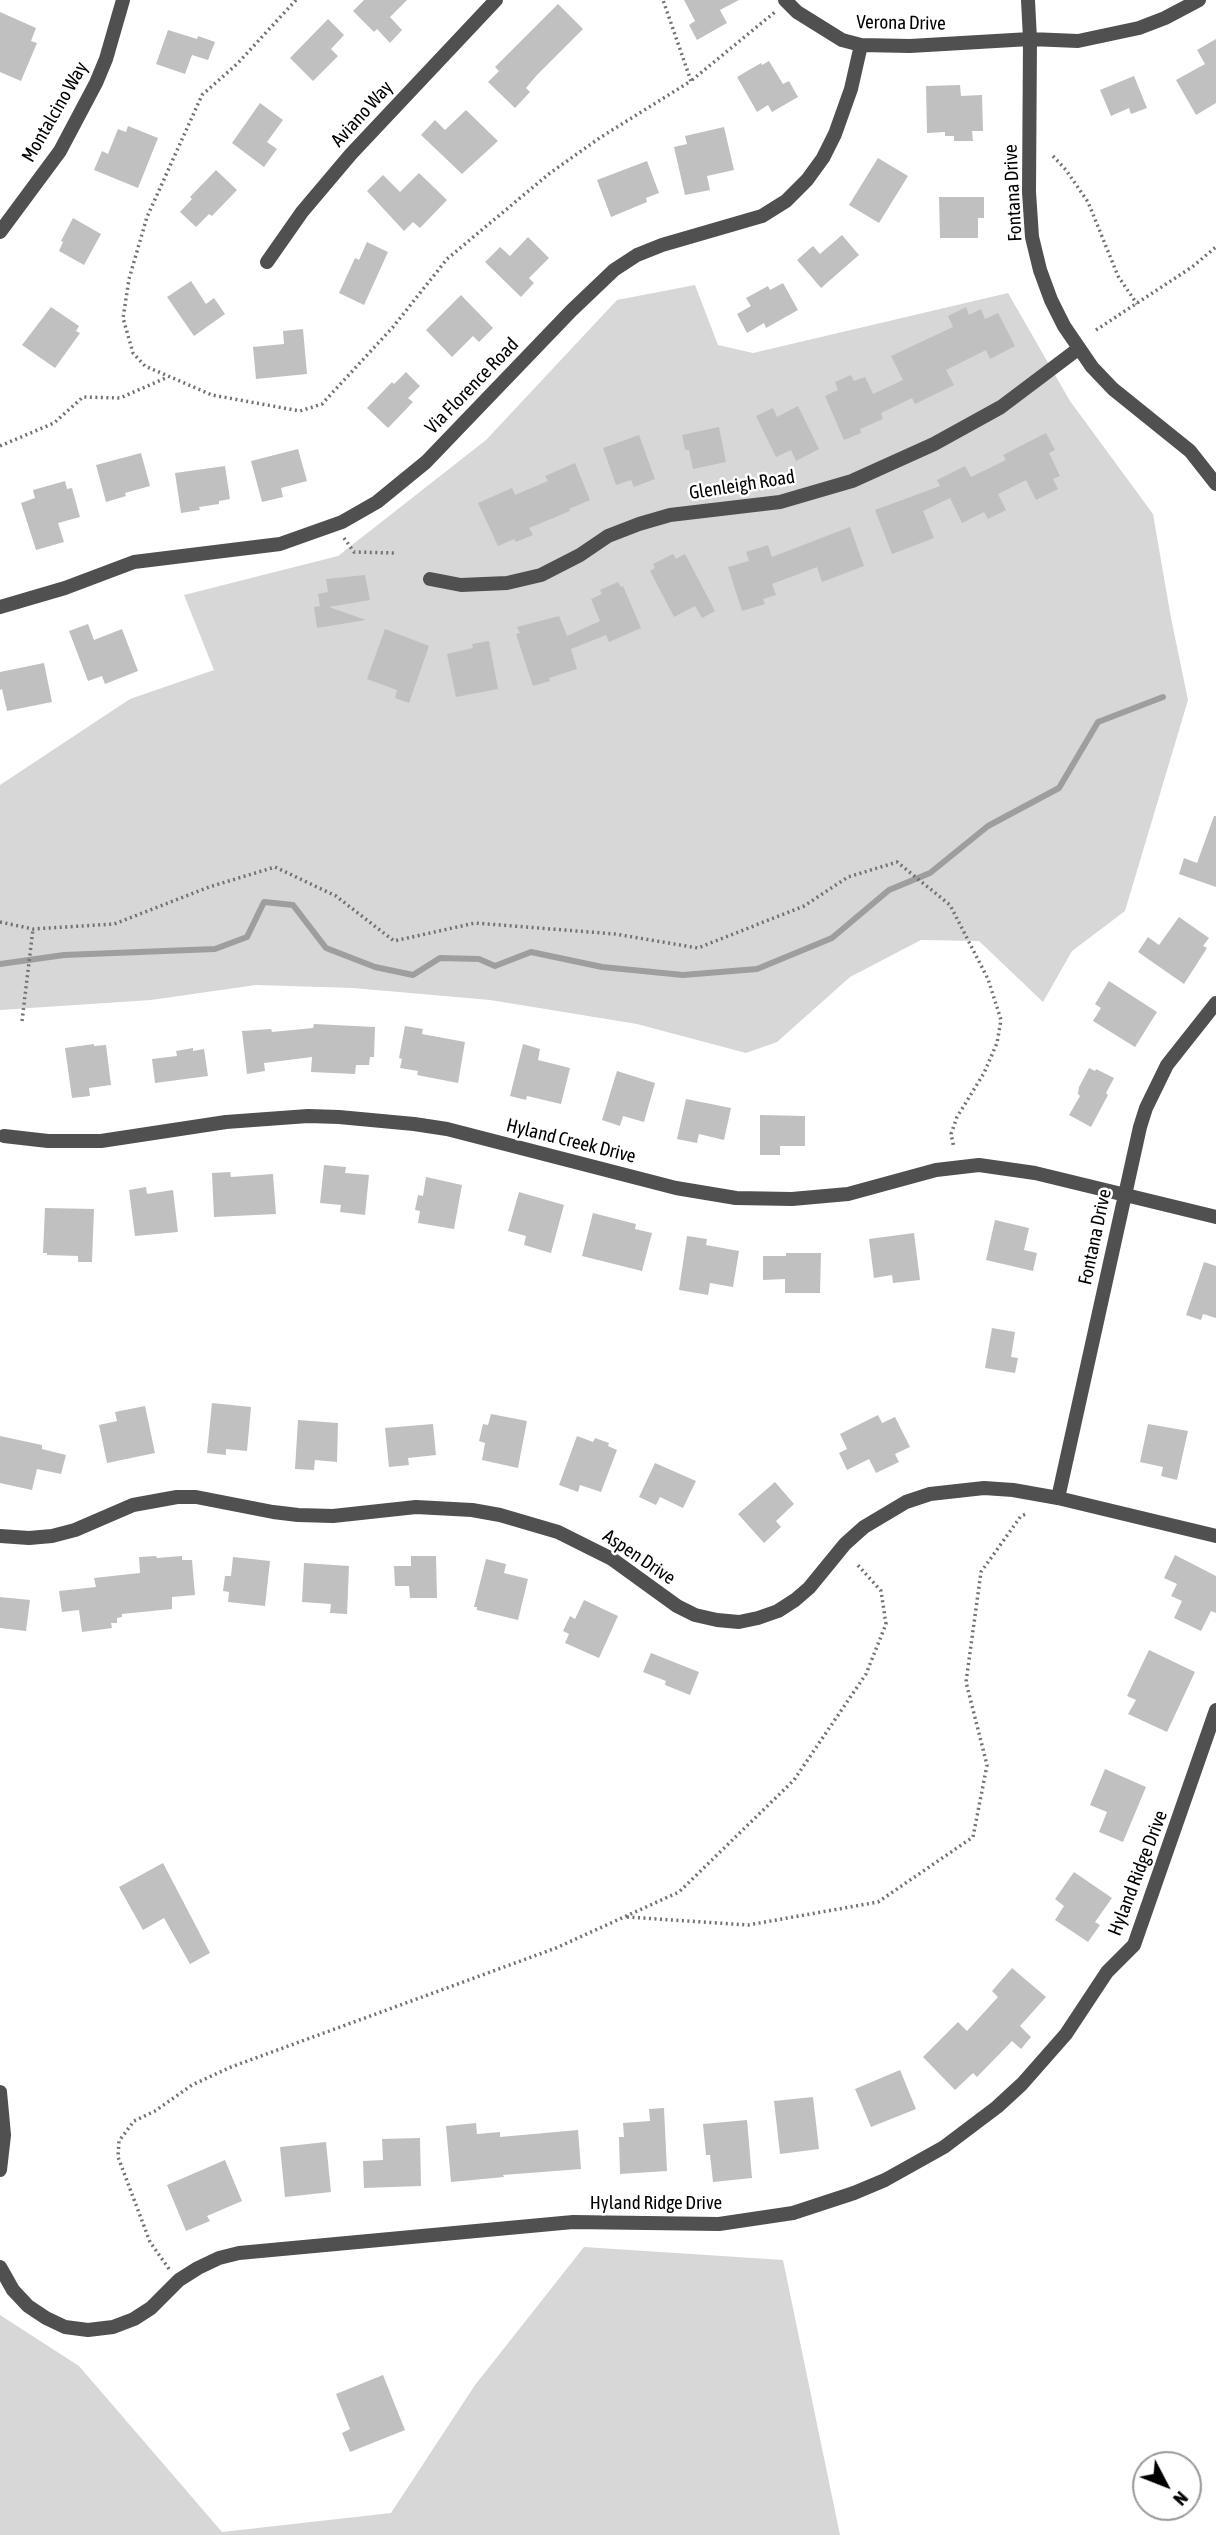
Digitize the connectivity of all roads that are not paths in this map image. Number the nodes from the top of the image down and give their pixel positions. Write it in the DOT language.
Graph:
graph roads {
  1 [pos="123,0"];
  2 [pos="496,0"];
  3 [pos="785,0"];
  4 [pos="1028,0"];
  5 [pos="1199,0"];
  6 [pos="1030,39"];
  7 [pos="861,45"];
  8 [pos="0,232"];
  9 [pos="267,262"];
  10 [pos="1078,349"];
  11 [pos="1216,484"];
  12 [pos="430,579"];
  13 [pos="0,607"];
  14 [pos="1216,1003"];
  15 [pos="4,1136"];
  16 [pos="1124,1192"];
  17 [pos="1216,1216"];
  18 [pos="1058,1498"];
  19 [pos="0,1536"];
  20 [pos="1216,1536"];
  21 [pos="1216,1710"];
  22 [pos="0,2092"];
  23 [pos="0,2170"];
  24 [pos="0,2267"];
  1 -- 8 [label="street, Montalcino Way"];
  2 -- 9 [label="street, Aviano Way"];
  3 -- 7 [label="street, Verona Drive"];
  4 -- 6 [label="street, Fontana Drive"];
  5 -- 6 [label="street, Verona Drive"];
  6 -- 7 [label="street, Verona Drive"];
  6 -- 10 [label="street, Fontana Drive"];
  7 -- 13 [label="street, Via Florence Road"];
  10 -- 11 [label="street, Fontana Drive"];
  10 -- 12 [label="street, Glenleigh Road"];
  14 -- 16 [label="street, Fontana Drive"];
  15 -- 16 [label="street, Hyland Creek Drive"];
  16 -- 17 [label="street, Hyland Creek Drive"];
  16 -- 18 [label="street, Fontana Drive"];
  18 -- 19 [label="street, Aspen Drive"];
  18 -- 20 [label="street, Aspen Drive"];
  21 -- 24 [label="street, Hyland Ridge Drive"];
  22 -- 23 [label="street"];
}
